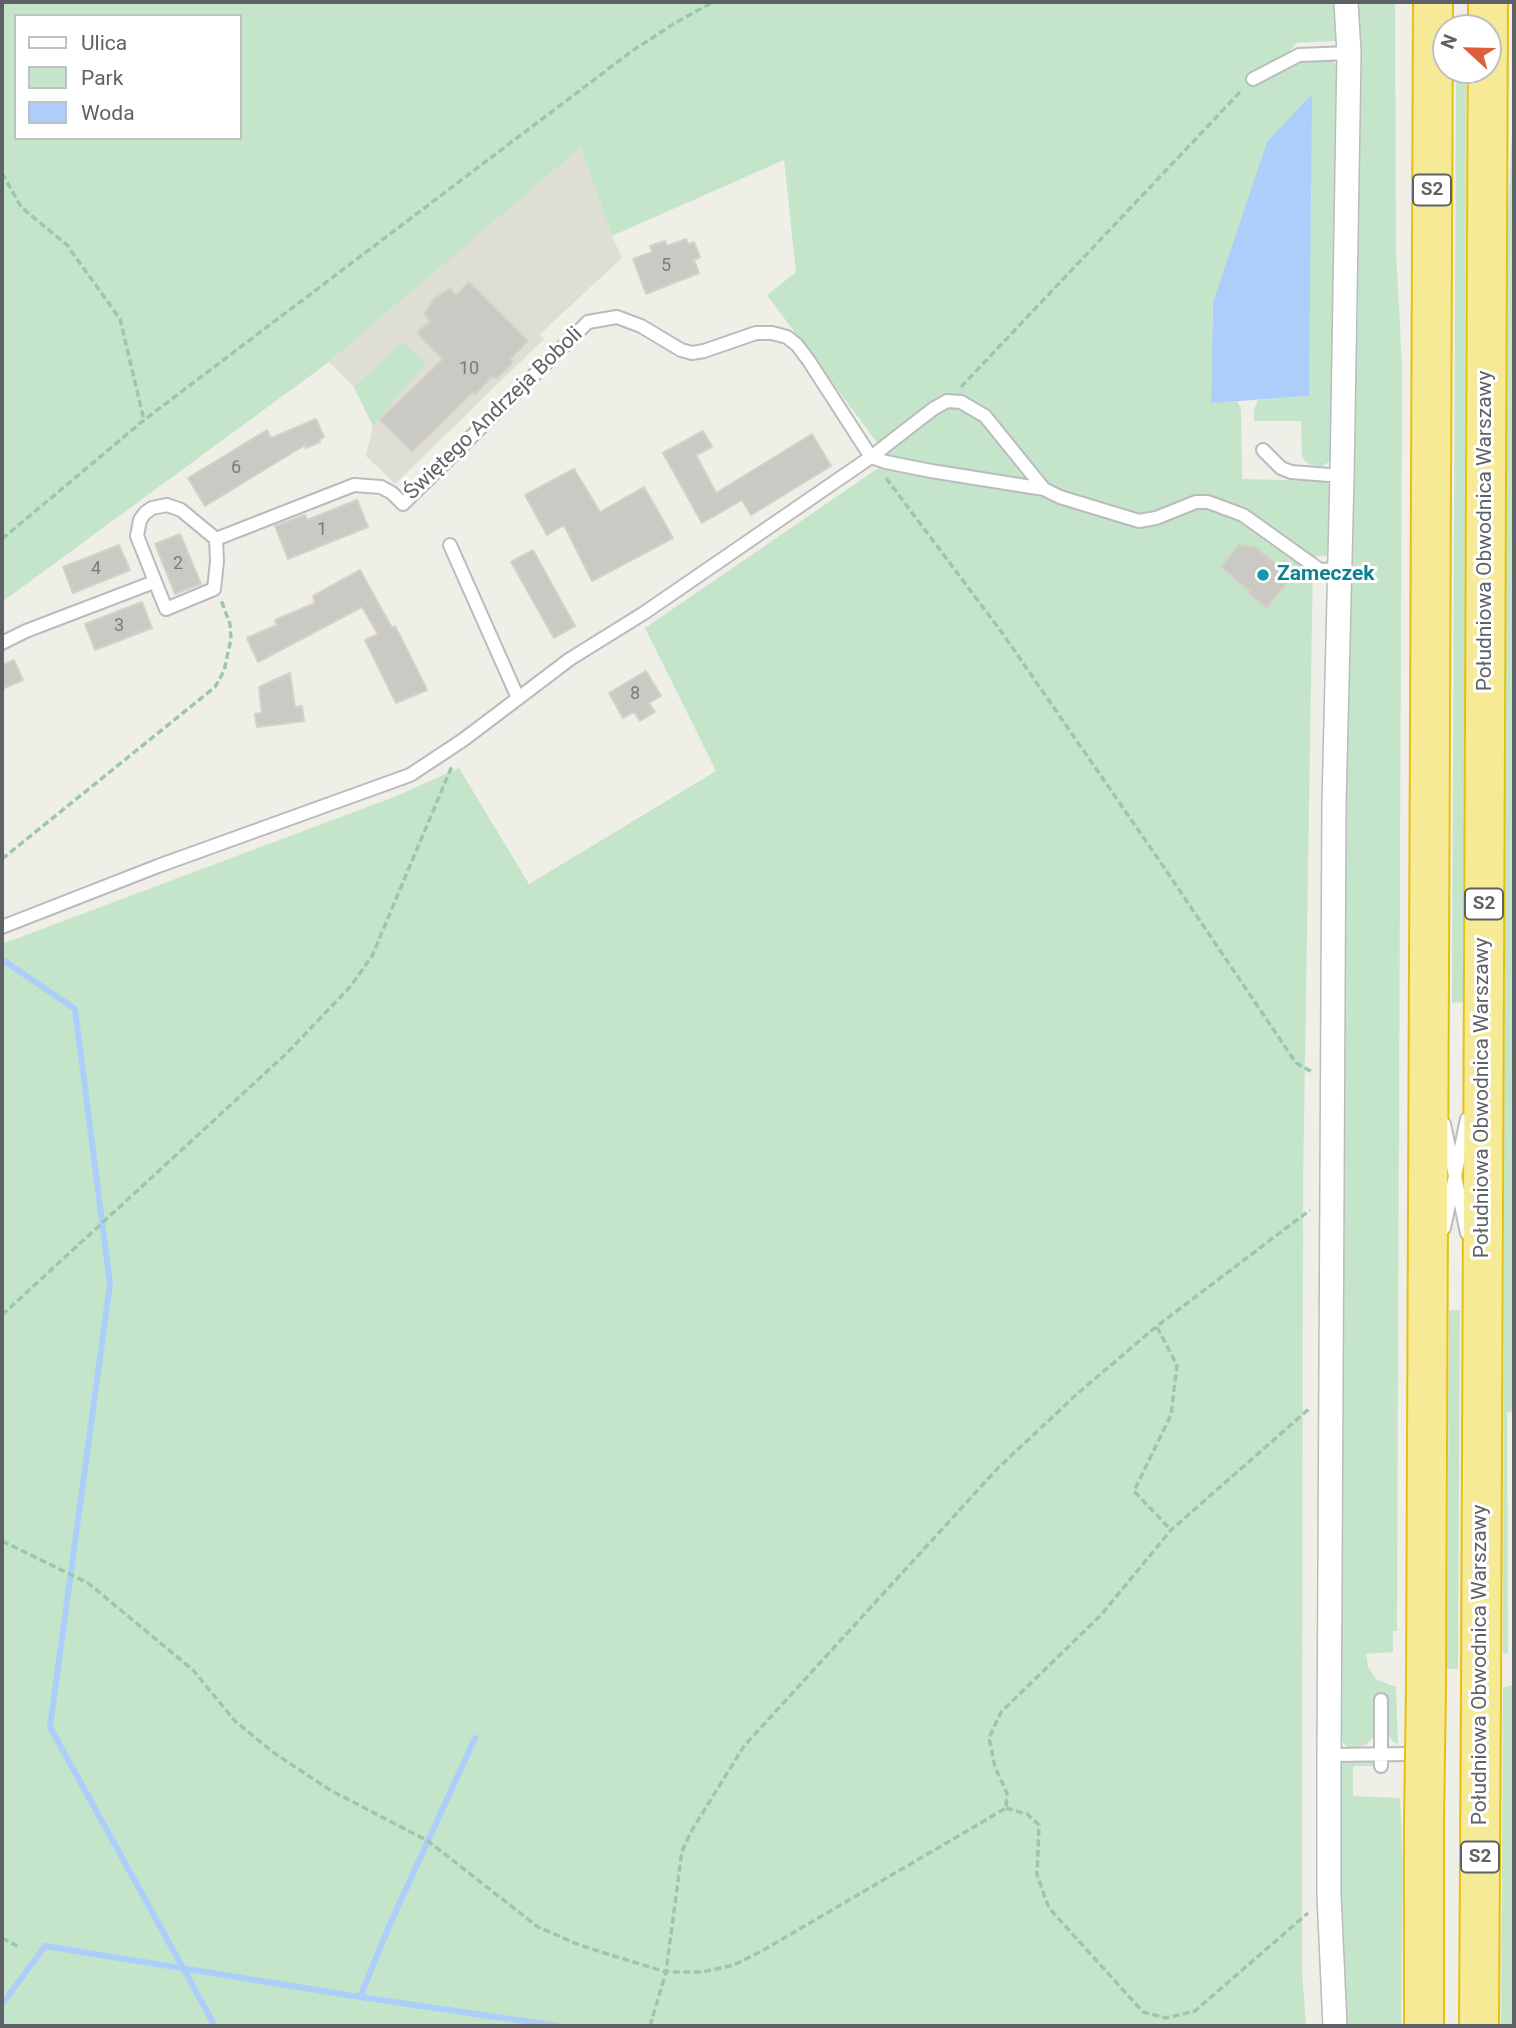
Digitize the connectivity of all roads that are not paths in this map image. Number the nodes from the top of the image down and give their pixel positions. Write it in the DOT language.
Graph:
graph roads {
  1 [pos="1346,2"];
  2 [pos="1433,2"];
  3 [pos="1488,2"];
  4 [pos="1349,53"];
  5 [pos="1253,79"];
  6 [pos="1264,450"];
  7 [pos="871,457"];
  8 [pos="1342,476"];
  9 [pos="1044,489"];
  10 [pos="216,539"];
  11 [pos="450,545"];
  12 [pos="1339,569"];
  13 [pos="155,582"];
  14 [pos="2,643"];
  15 [pos="518,698"];
  16 [pos="2,927"];
  17 [pos="1483,1044"];
  18 [pos="1428,1045"];
  19 [pos="1455,1176"];
  20 [pos="1427,1307"];
  21 [pos="1482,1309"];
  22 [pos="1381,1700"];
  23 [pos="1411,1754"];
  24 [pos="1329,1755"];
  25 [pos="1381,1760"];
  26 [pos="1335,2026"];
  27 [pos="1424,2026"];
  28 [pos="1479,2026"];
  1 -- 4 [label="street"];
  2 -- 18 [label="highway, S2"];
  3 -- 17 [label="highway, Południowa Obwodnica Warszawy / S2"];
  4 -- 5 [label="lane"];
  4 -- 8 [label="street"];
  6 -- 8 [label="lane"];
  7 -- 9 [label="lane"];
  7 -- 9 [label="lane"];
  7 -- 10 [label="lane, Świętego Andrzeja Boboli"];
  7 -- 15 [label="lane"];
  8 -- 12 [label="street"];
  9 -- 12 [label="lane"];
  10 -- 13 [label="lane"];
  10 -- 13 [label="lane"];
  11 -- 15 [label="lane"];
  12 -- 24 [label="street"];
  13 -- 14 [label="lane"];
  15 -- 16 [label="lane"];
  17 -- 19 [label="lane"];
  17 -- 21 [label="highway, Południowa Obwodnica Warszawy / S2"];
  18 -- 19 [label="lane"];
  18 -- 20 [label="highway, S2"];
  19 -- 20 [label="lane"];
  19 -- 21 [label="lane"];
  20 -- 27 [label="highway, S2, bridge"];
  21 -- 28 [label="highway, Południowa Obwodnica Warszawy / S2, bridge"];
  22 -- 25 [label="lane"];
  23 -- 25 [label="lane"];
  24 -- 25 [label="lane"];
  24 -- 26 [label="street"];
}
